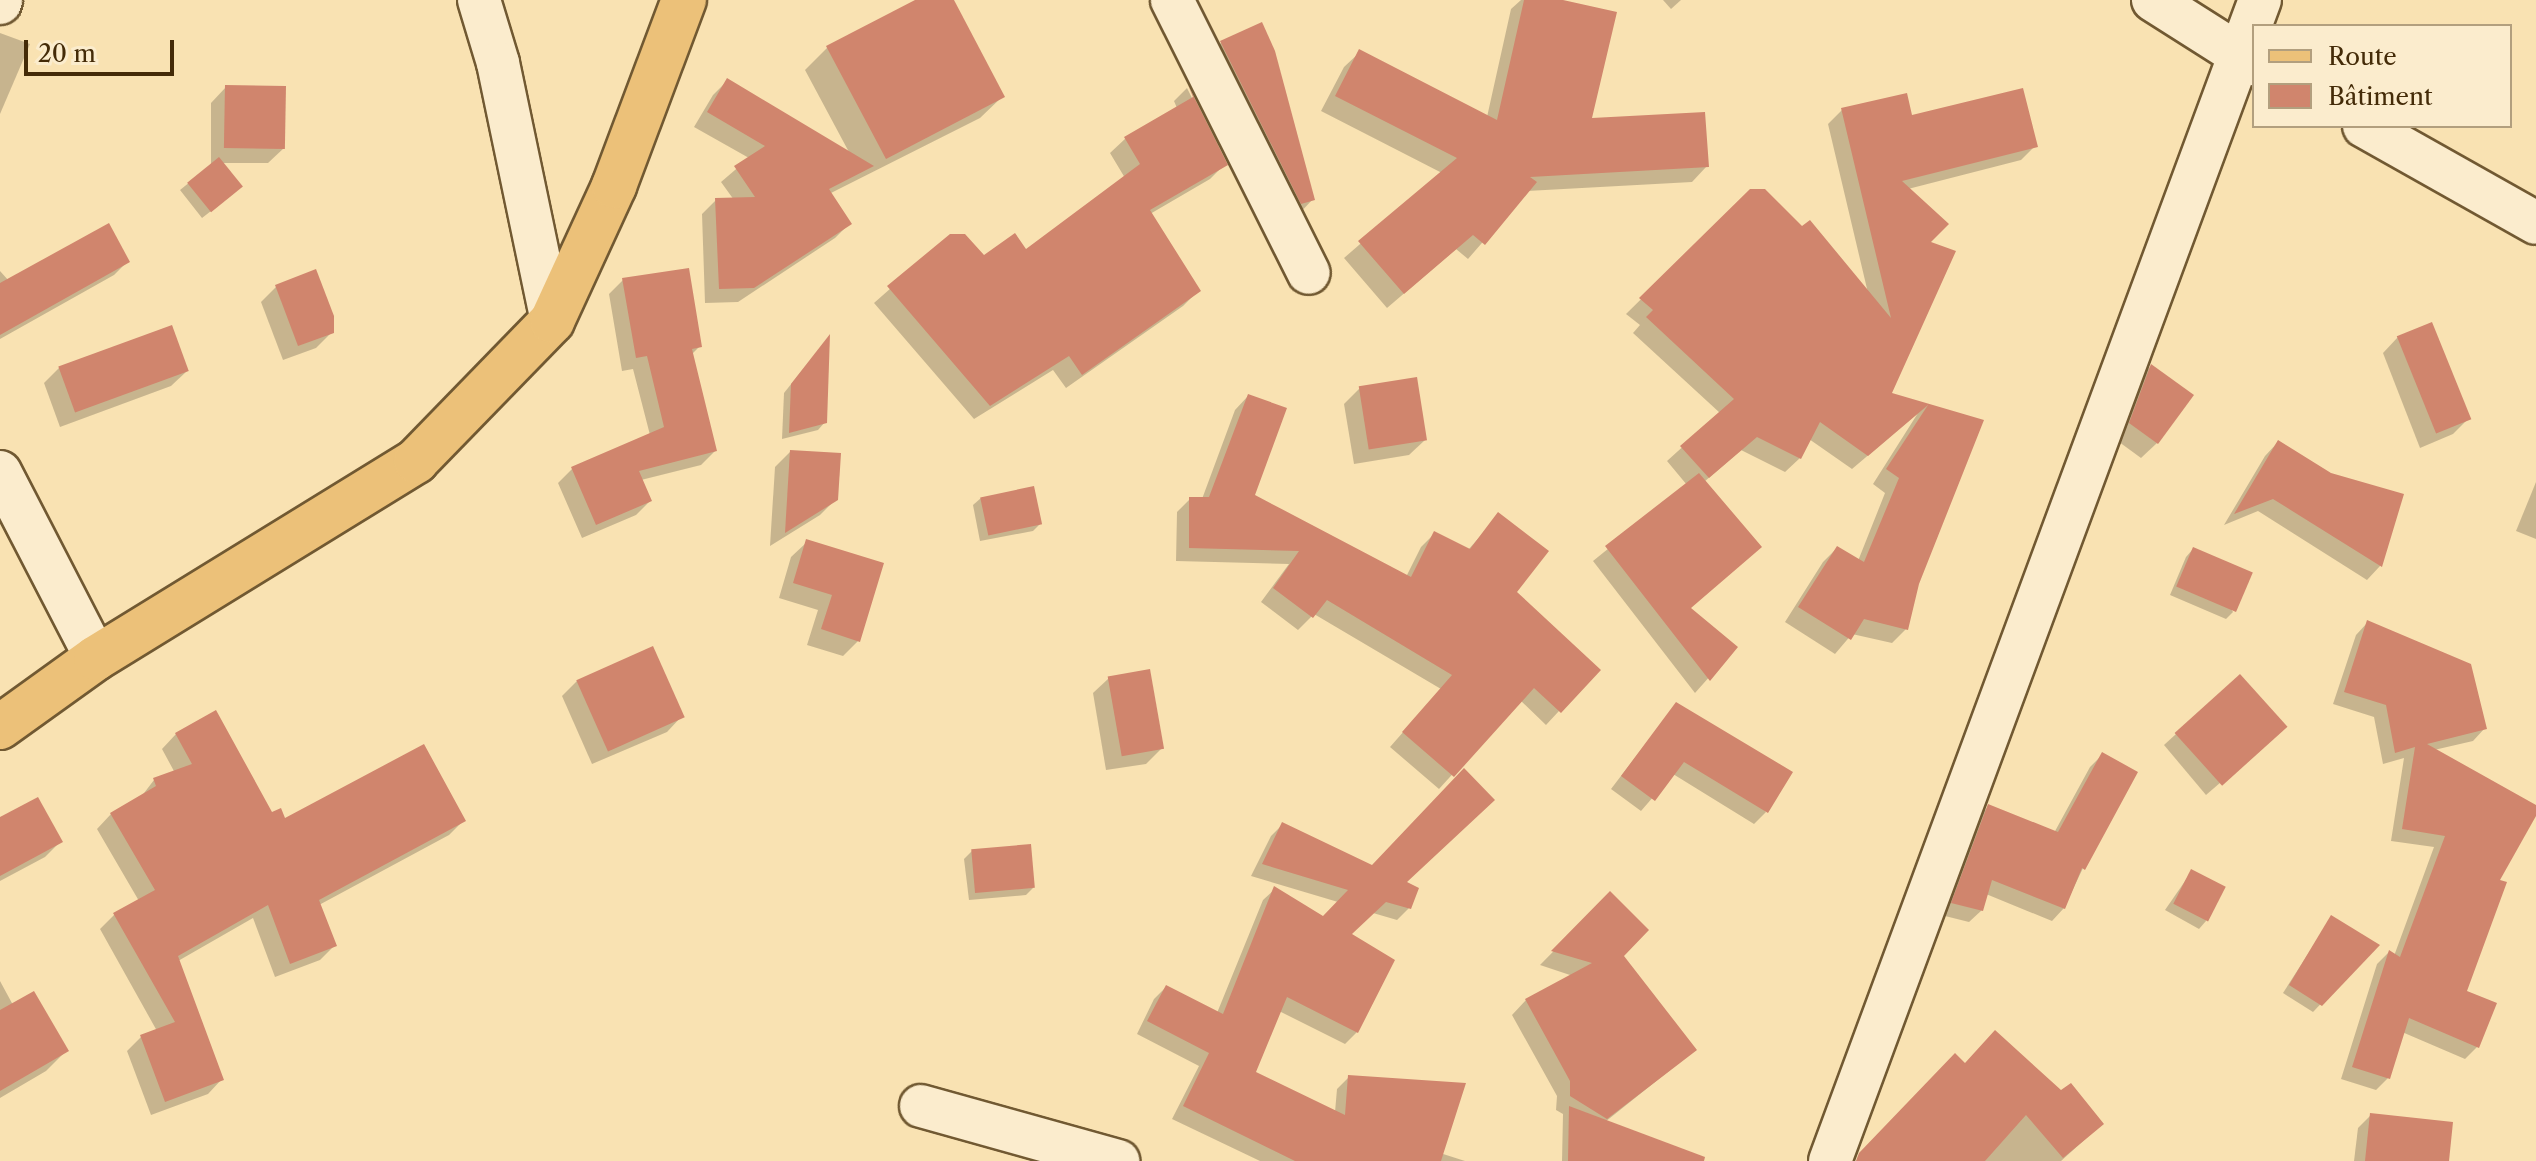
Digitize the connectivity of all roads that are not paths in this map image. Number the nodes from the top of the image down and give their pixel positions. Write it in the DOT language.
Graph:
graph roads {
  1 [pos="479,0"];
  2 [pos="684,0"];
  3 [pos="1172,0"];
  4 [pos="2153,0"];
  5 [pos="2260,0"];
  6 [pos="2255,24"];
  7 [pos="2252,37"];
  8 [pos="2247,60"];
  9 [pos="2368,128"];
  10 [pos="2536,223"];
  11 [pos="1309,273"];
  12 [pos="552,321"];
  13 [pos="0,472"];
  14 [pos="96,658"];
  15 [pos="0,727"];
  16 [pos="921,1106"];
  17 [pos="1118,1161"];
  18 [pos="1830,1161"];
  1 -- 12 [label="street"];
  2 -- 12 [label="main road"];
  3 -- 11 [label="street"];
  4 -- 8 [label="street"];
  5 -- 6 [label="street"];
  7 -- 8 [label="street"];
  8 -- 18 [label="street"];
  9 -- 10 [label="street"];
  12 -- 14 [label="main road"];
  13 -- 14 [label="street"];
  14 -- 15 [label="main road"];
  16 -- 17 [label="street"];
}
